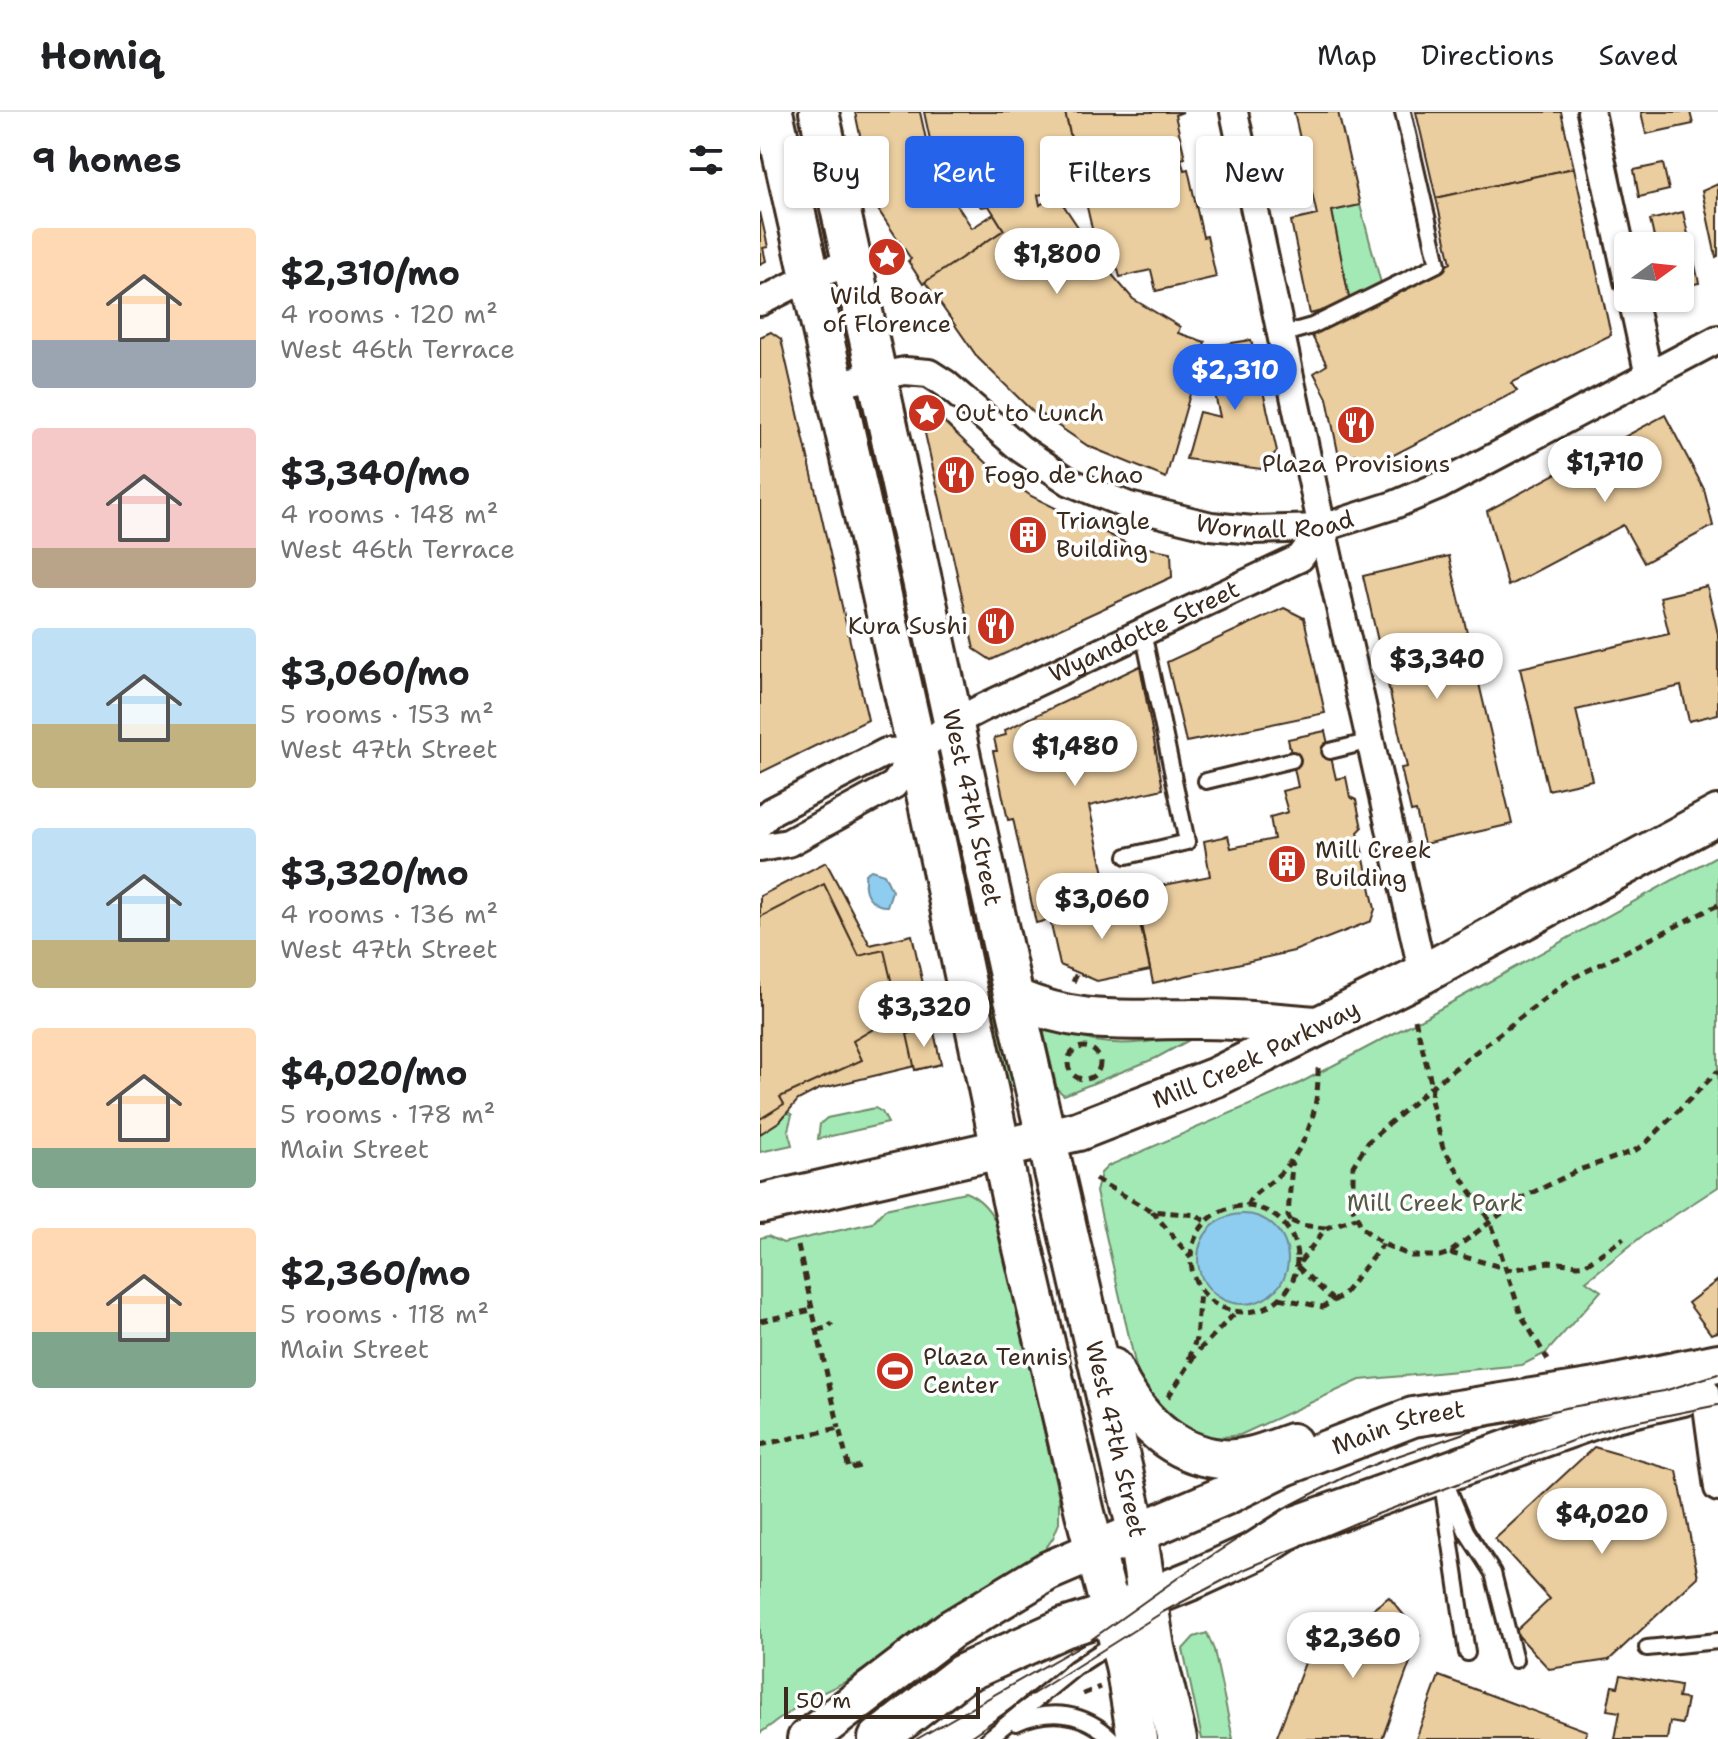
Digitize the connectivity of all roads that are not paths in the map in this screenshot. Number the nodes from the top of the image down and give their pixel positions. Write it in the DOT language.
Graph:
graph roads {
  1 [pos="773,112"];
  2 [pos="819,112"];
  3 [pos="1234,112"];
  4 [pos="1403,112"];
  5 [pos="1591,112"];
  6 [pos="1617,232"];
  7 [pos="851,263"];
  8 [pos="811,276"];
  9 [pos="760,302"];
  10 [pos="1635,312"];
  11 [pos="1280,335"];
  12 [pos="1718,339"];
  13 [pos="877,376"];
  14 [pos="1649,376"];
  15 [pos="835,384"];
  16 [pos="1322,528"];
  17 [pos="1143,632"];
  18 [pos="953,723"];
  19 [pos="1371,741"];
  20 [pos="917,751"];
  21 [pos="1330,751"];
  22 [pos="1292,760"];
  23 [pos="1206,781"];
  24 [pos="1718,815"];
  25 [pos="760,823"];
  26 [pos="760,848"];
  27 [pos="1127,856"];
  28 [pos="1423,974"];
  29 [pos="1014,998"];
  30 [pos="1321,1026"];
  31 [pos="1046,1138"];
  32 [pos="1000,1149"];
  33 [pos="760,1204"];
  34 [pos="1087,1315"];
  35 [pos="1714,1380"];
  36 [pos="1413,1417"];
  37 [pos="1441,1473"];
  38 [pos="1718,1488"];
  39 [pos="1137,1531"];
  40 [pos="1095,1549"];
  41 [pos="1133,1621"];
  42 [pos="1718,1641"];
  43 [pos="1647,1648"];
  44 [pos="1467,1653"];
  45 [pos="1515,1660"];
  46 [pos="1001,1730"];
  47 [pos="807,1739"];
  48 [pos="878,1739"];
  49 [pos="988,1739"];
  50 [pos="1112,1739"];
  51 [pos="1137,1739"];
  52 [pos="1177,1739"];
  1 -- 8 [label="main road, West 47th Street"];
  2 -- 7 [label="main road, West 47th Street"];
  3 -- 11 [label="street"];
  4 -- 11 [label="lane"];
  5 -- 6 [label="street"];
  7 -- 8 [label="street"];
  7 -- 13 [label="main road, West 47th Street"];
  8 -- 9 [label="street"];
  8 -- 15 [label="main road, West 47th Street"];
  10 -- 14 [label="street"];
  11 -- 16 [label="street"];
  12 -- 14 [label="street, Wornall Road"];
  13 -- 15 [label="street, Wornall Road"];
  13 -- 16 [label="street, Wornall Road"];
  13 -- 18 [label="main road, West 47th Street"];
  14 -- 16 [label="street, Wornall Road"];
  15 -- 20 [label="main road, West 47th Street"];
  16 -- 17 [label="street, Wyandotte Street"];
  16 -- 19 [label="street"];
  17 -- 18 [label="street, Wyandotte Street"];
  17 -- 27 [label="lane"];
  18 -- 20 [label="street, Wyandotte Street"];
  18 -- 29 [label="main road, West 47th Street"];
  19 -- 21 [label="lane"];
  19 -- 28 [label="street"];
  20 -- 25 [label="street"];
  20 -- 26 [label="street, Wyandotte Street"];
  20 -- 32 [label="main road, West 47th Street"];
  22 -- 23 [label="lane"];
  24 -- 28 [label="main road, Mill Creek Parkway"];
  28 -- 30 [label="main road, Mill Creek Parkway"];
  29 -- 30 [label="main road"];
  29 -- 31 [label="main road, West 47th Street"];
  30 -- 31 [label="main road, Mill Creek Parkway"];
  31 -- 32 [label="main road, Mill Creek Parkway"];
  31 -- 34 [label="main road, West 47th Street"];
  32 -- 33 [label="main road, Mill Creek Parkway"];
  32 -- 40 [label="main road, West 47th Street"];
  34 -- 36 [label="main road"];
  34 -- 39 [label="main road, West 47th Street"];
  35 -- 36 [label="main road, Main Street"];
  35 -- 37 [label="main road"];
  35 -- 38 [label="street"];
  36 -- 39 [label="main road, Main Street"];
  37 -- 41 [label="main road"];
  37 -- 44 [label="lane"];
  37 -- 45 [label="lane"];
  39 -- 40 [label="main road, Main Street"];
  39 -- 41 [label="main road, West 47th Street"];
  40 -- 41 [label="main road, West 47th Street"];
  40 -- 47 [label="main road, Main Street"];
  41 -- 46 [label="lane"];
  41 -- 48 [label="main road"];
  41 -- 51 [label="main road"];
  41 -- 52 [label="main road"];
  42 -- 43 [label="lane"];
  46 -- 49 [label="lane"];
  46 -- 50 [label="lane"];
}
